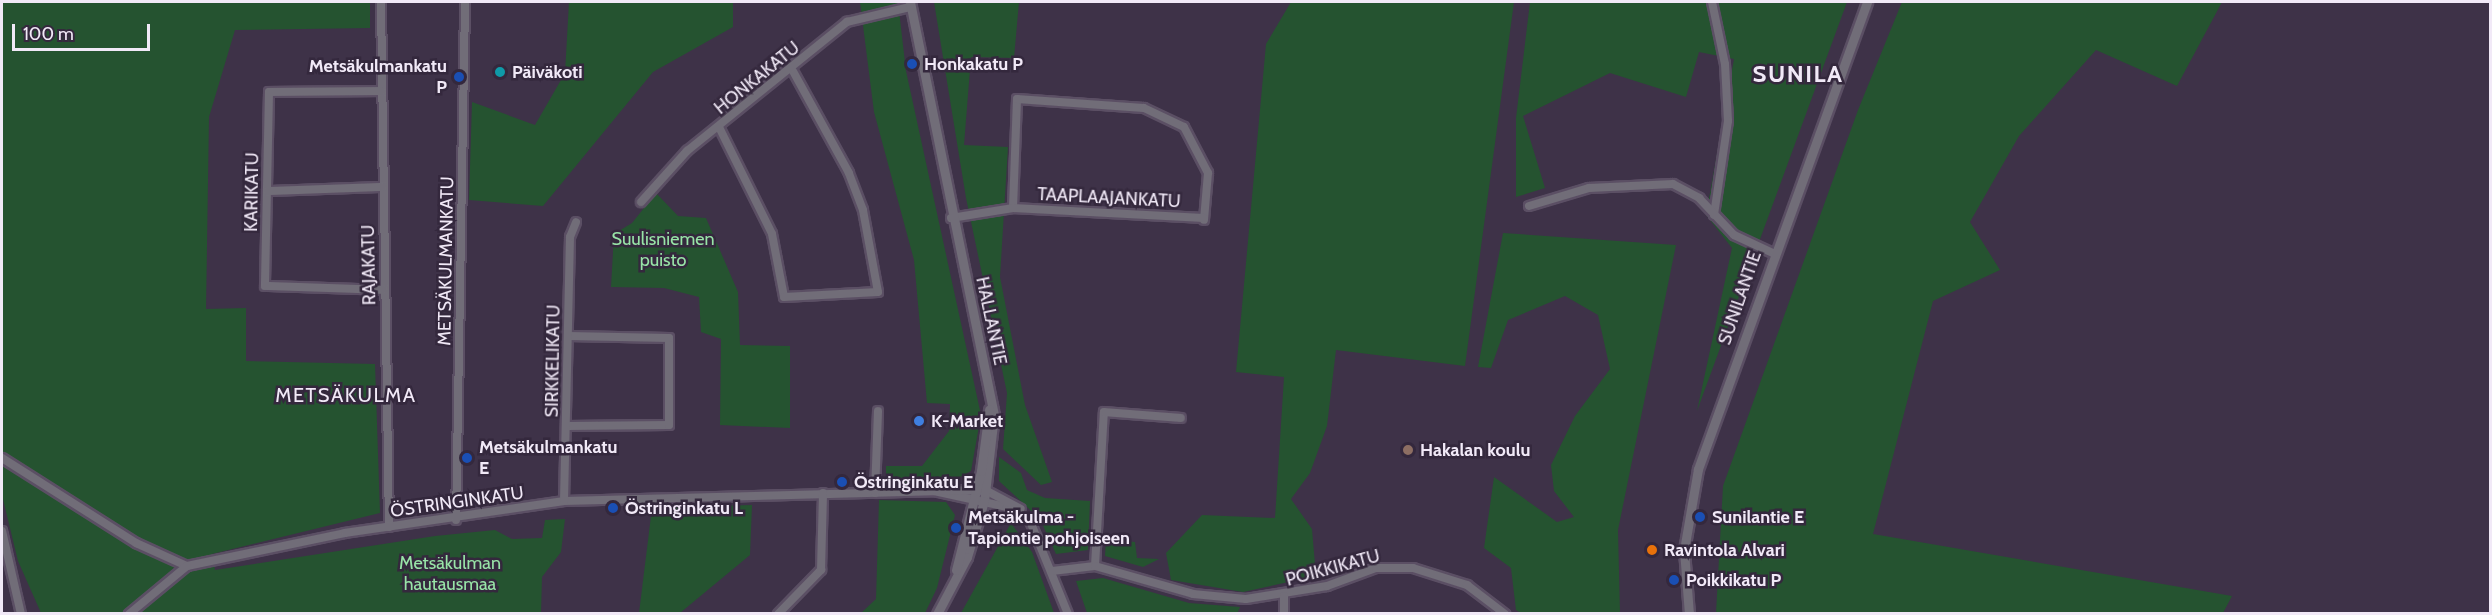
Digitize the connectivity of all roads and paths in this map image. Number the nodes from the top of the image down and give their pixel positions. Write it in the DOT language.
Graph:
graph roads {
  1 [pos="381,2"];
  2 [pos="465,2"];
  3 [pos="1712,2"];
  4 [pos="1867,2"];
  5 [pos="910,4"];
  6 [pos="793,70"];
  7 [pos="382,90"];
  8 [pos="719,127"];
  9 [pos="383,187"];
  10 [pos="267,191"];
  11 [pos="641,202"];
  12 [pos="1529,206"];
  13 [pos="1013,208"];
  14 [pos="1714,215"];
  15 [pos="951,218"];
  16 [pos="576,222"];
  17 [pos="1773,253"];
  18 [pos="384,290"];
  19 [pos="568,336"];
  20 [pos="988,387"];
  21 [pos="879,411"];
  22 [pos="1181,417"];
  23 [pos="567,426"];
  24 [pos="2,458"];
  25 [pos="976,489"];
  26 [pos="934,491"];
  27 [pos="823,493"];
  28 [pos="875,493"];
  29 [pos="986,496"];
  30 [pos="974,500"];
  31 [pos="564,501"];
  32 [pos="456,520"];
  33 [pos="389,527"];
  34 [pos="2,531"];
  35 [pos="187,566"];
  36 [pos="1095,566"];
  37 [pos="1052,571"];
  38 [pos="1284,596"];
  39 [pos="943,603"];
  40 [pos="21,614"];
  41 [pos="129,614"];
  42 [pos="778,614"];
  43 [pos="937,614"];
  44 [pos="1068,614"];
  45 [pos="1284,614"];
  46 [pos="1505,614"];
  47 [pos="1689,614"];
  1 -- 7 [label="street, RAJAKATU"];
  2 -- 32 [label="street, METSÄKULMANKATU"];
  3 -- 14 [label="street"];
  4 -- 17 [label="street, SUNILANTIE"];
  5 -- 6 [label="street, HONKAKATU"];
  5 -- 15 [label="street, HALLANTIE"];
  6 -- 8 [label="street, HONKAKATU"];
  6 -- 8 [label="street"];
  7 -- 9 [label="street, RAJAKATU"];
  7 -- 10 [label="street, KARIKATU"];
  8 -- 11 [label="street, HONKAKATU"];
  9 -- 10 [label="street"];
  9 -- 18 [label="street, RAJAKATU"];
  10 -- 18 [label="street, KARIKATU"];
  12 -- 14 [label="street"];
  13 -- 13 [label="street, TAAPLAAJANKATU"];
  13 -- 15 [label="street, TAAPLAAJANKATU"];
  14 -- 17 [label="street"];
  15 -- 20 [label="street, HALLANTIE"];
  16 -- 19 [label="street, SIRKKELIKATU"];
  17 -- 47 [label="street, SUNILANTIE"];
  18 -- 33 [label="street, RAJAKATU"];
  19 -- 23 [label="street, SIRKKELIKATU"];
  19 -- 23 [label="street"];
  20 -- 25 [label="street"];
  20 -- 29 [label="street, HALLANTIE"];
  21 -- 28 [label="street"];
  22 -- 36 [label="street"];
  23 -- 31 [label="street, SIRKKELIKATU"];
  24 -- 35 [label="street"];
  25 -- 26 [label="street"];
  25 -- 29 [label="street"];
  25 -- 30 [label="street"];
  26 -- 28 [label="street, ÖSTRINGINKATU"];
  26 -- 30 [label="street, ÖSTRINGINKATU"];
  27 -- 28 [label="street, ÖSTRINGINKATU"];
  27 -- 31 [label="street, ÖSTRINGINKATU"];
  27 -- 42 [label="street"];
  29 -- 30 [label="street, ÖSTRINGINKATU"];
  29 -- 37 [label="street"];
  29 -- 39 [label="street, HALLANTIE"];
  30 -- 39 [label="street"];
  31 -- 32 [label="street, ÖSTRINGINKATU"];
  32 -- 33 [label="street, ÖSTRINGINKATU"];
  33 -- 35 [label="street, ÖSTRINGINKATU"];
  34 -- 40 [label="street"];
  35 -- 41 [label="street"];
  36 -- 37 [label="street, POIKKIKATU"];
  36 -- 38 [label="street, POIKKIKATU"];
  37 -- 44 [label="street"];
  38 -- 45 [label="street"];
  38 -- 46 [label="street, POIKKIKATU"];
  39 -- 43 [label="street"];
}
